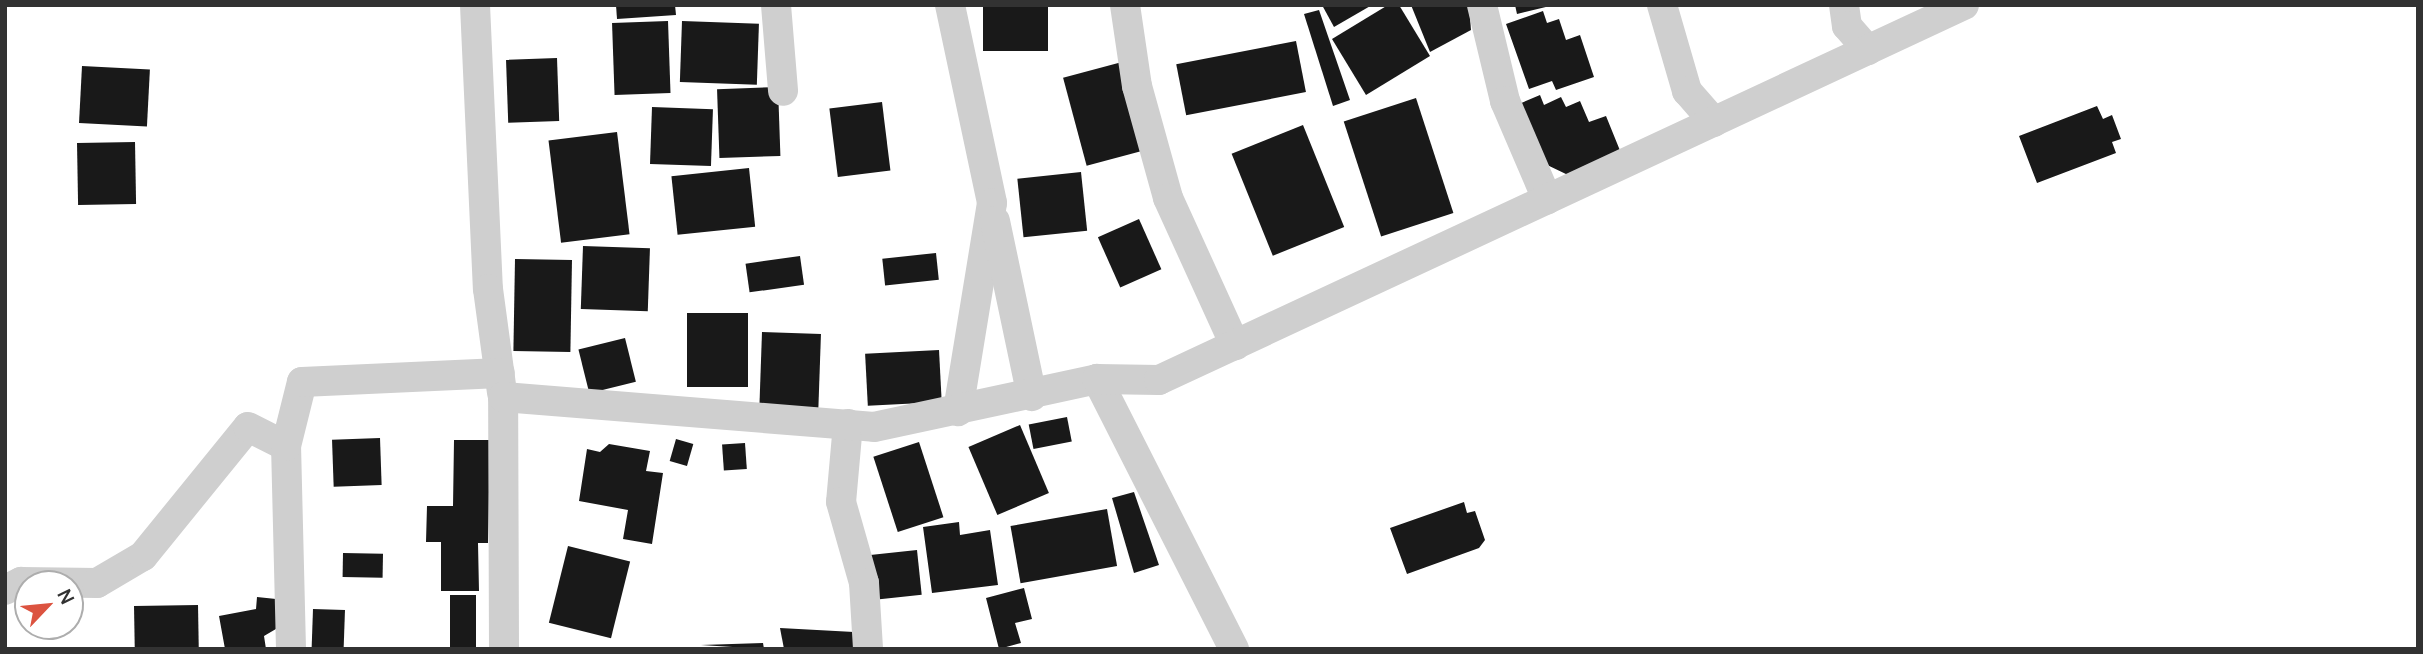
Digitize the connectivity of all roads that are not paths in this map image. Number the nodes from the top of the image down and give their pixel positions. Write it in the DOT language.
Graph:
graph roads {
  1 [pos="475,5"];
  2 [pos="776,5"];
  3 [pos="950,5"];
  4 [pos="1125,5"];
  5 [pos="1482,5"];
  6 [pos="1662,5"];
  7 [pos="1844,5"];
  8 [pos="1964,5"];
  9 [pos="1868,50"];
  10 [pos="782,91"];
  11 [pos="1714,122"];
  12 [pos="1548,199"];
  13 [pos="992,203"];
  14 [pos="1235,345"];
  15 [pos="1097,379"];
  16 [pos="501,385"];
  17 [pos="1032,396"];
  18 [pos="958,411"];
  19 [pos="848,424"];
  20 [pos="286,446"];
  21 [pos="5,590"];
  22 [pos="291,649"];
  23 [pos="504,649"];
  24 [pos="868,649"];
  25 [pos="1234,649"];
  1 -- 16 [label="street"];
  2 -- 10 [label="street"];
  3 -- 13 [label="street"];
  4 -- 14 [label="street"];
  5 -- 12 [label="street"];
  6 -- 11 [label="street"];
  7 -- 9 [label="street"];
  8 -- 9 [label="street"];
  9 -- 11 [label="street"];
  11 -- 12 [label="street"];
  12 -- 14 [label="street"];
  13 -- 17 [label="street"];
  13 -- 18 [label="street"];
  14 -- 15 [label="street"];
  15 -- 17 [label="street"];
  15 -- 25 [label="street"];
  16 -- 19 [label="street"];
  16 -- 20 [label="street"];
  16 -- 23 [label="street"];
  17 -- 18 [label="street"];
  18 -- 19 [label="street"];
  19 -- 24 [label="street"];
  20 -- 21 [label="street"];
  20 -- 22 [label="street"];
}
